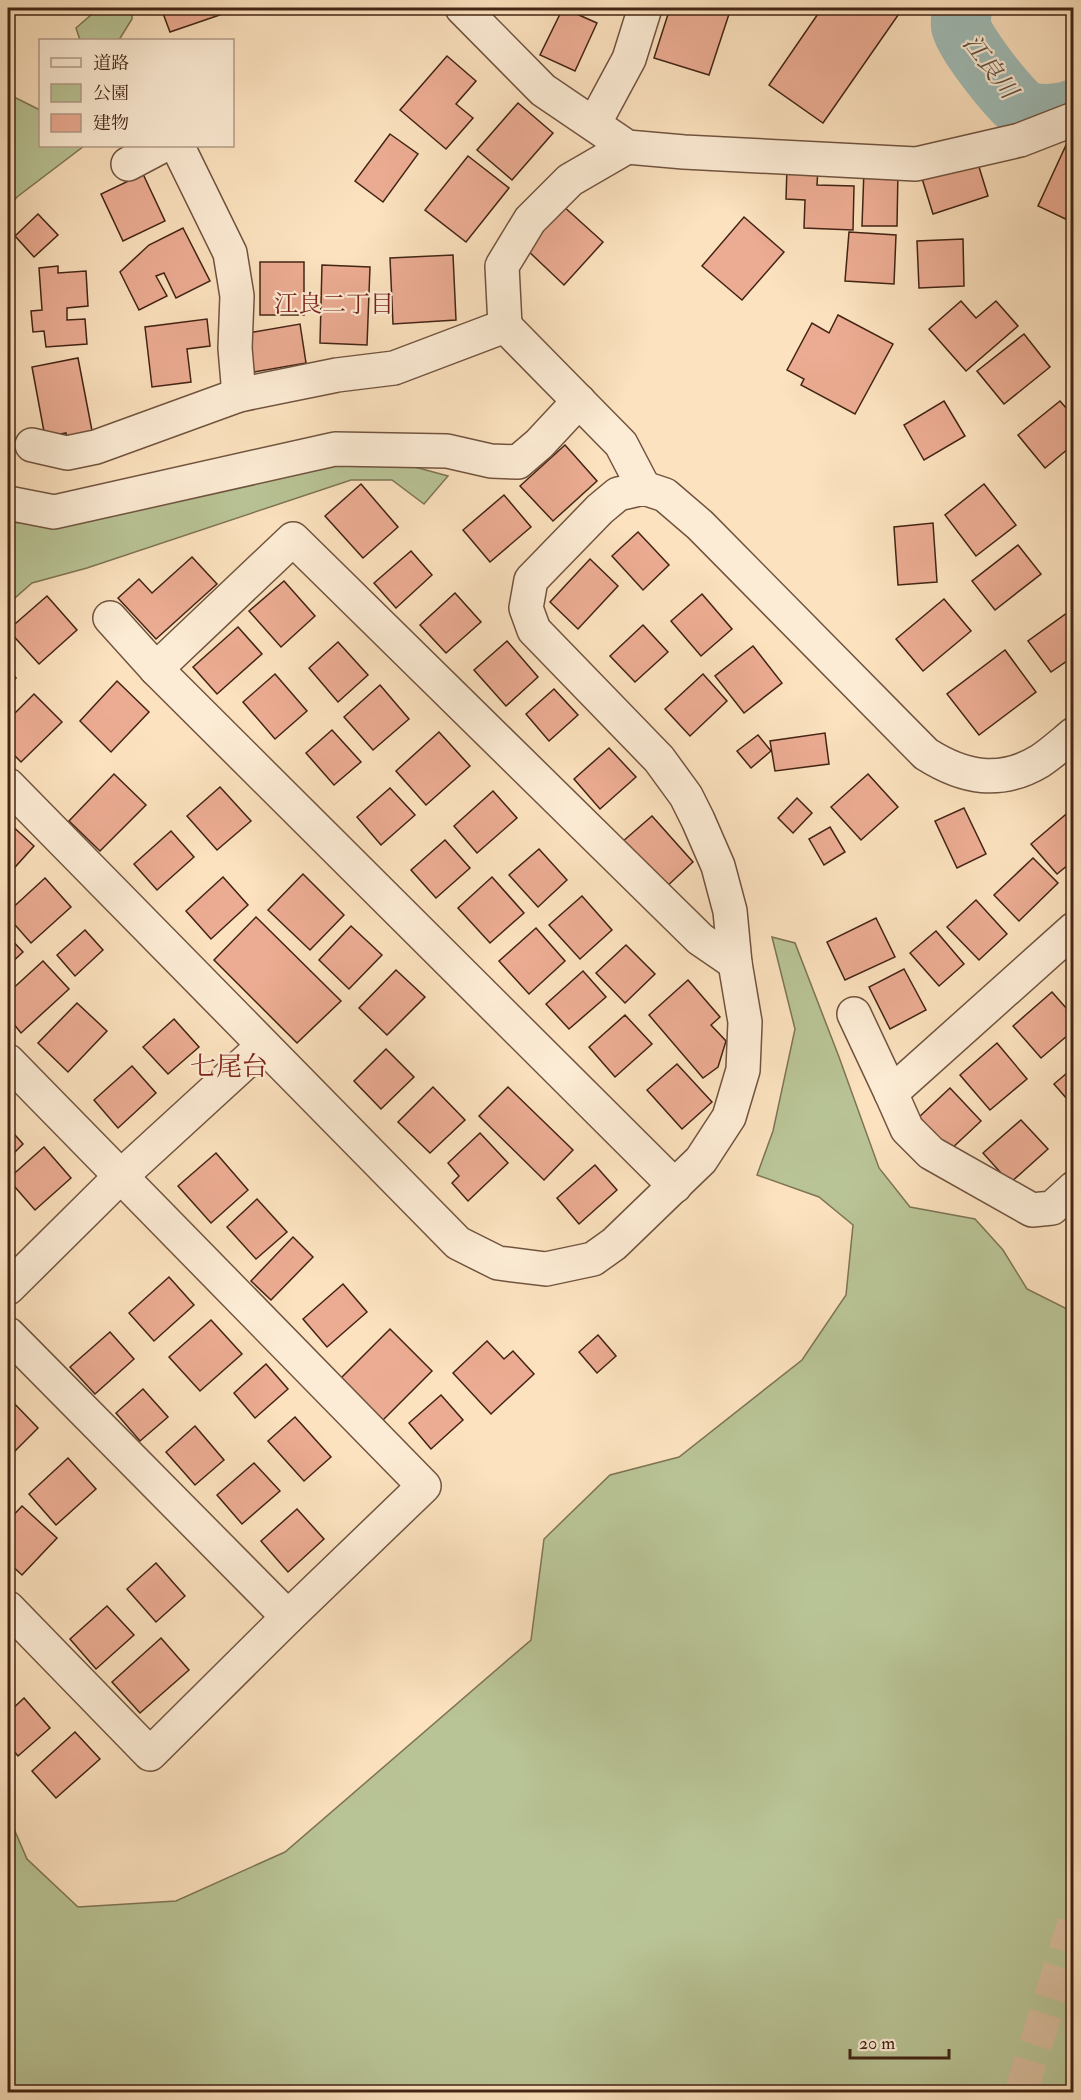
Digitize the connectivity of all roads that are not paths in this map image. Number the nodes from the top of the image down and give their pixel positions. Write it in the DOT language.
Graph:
graph roads {
  1 [pos="462,8"];
  2 [pos="645,8"];
  3 [pos="1074,119"];
  4 [pos="594,124"];
  5 [pos="160,147"];
  6 [pos="174,147"];
  7 [pos="627,147"];
  8 [pos="128,164"];
  9 [pos="505,326"];
  10 [pos="239,396"];
  11 [pos="579,401"];
  12 [pos="32,445"];
  13 [pos="644,488"];
  14 [pos="8,503"];
  15 [pos="110,618"];
  16 [pos="156,669"];
  17 [pos="1074,734"];
  18 [pos="8,785"];
  19 [pos="1074,929"];
  20 [pos="735,963"];
  21 [pos="854,1014"];
  22 [pos="263,1046"];
  23 [pos="8,1061"];
  24 [pos="891,1093"];
  25 [pos="120,1177"];
  26 [pos="675,1186"];
  27 [pos="1074,1188"];
  28 [pos="8,1288"];
  29 [pos="8,1334"];
  30 [pos="8,1608"];
  31 [pos="288,1617"];
  1 -- 4 [label="street"];
  2 -- 4 [label="street"];
  3 -- 7 [label="street"];
  4 -- 7 [label="street"];
  5 -- 8 [label="street"];
  6 -- 10 [label="street"];
  7 -- 9 [label="street"];
  9 -- 10 [label="street"];
  9 -- 11 [label="street"];
  10 -- 12 [label="street"];
  11 -- 13 [label="street"];
  11 -- 14 [label="street"];
  13 -- 17 [label="street"];
  13 -- 20 [label="street"];
  15 -- 16 [label="street"];
  16 -- 20 [label="street"];
  16 -- 26 [label="street"];
  18 -- 22 [label="street"];
  19 -- 24 [label="street"];
  20 -- 26 [label="street"];
  21 -- 24 [label="street"];
  22 -- 25 [label="street"];
  22 -- 26 [label="street"];
  23 -- 25 [label="street"];
  24 -- 27 [label="street"];
  25 -- 28 [label="street"];
  25 -- 31 [label="street"];
  29 -- 31 [label="street"];
  30 -- 31 [label="street"];
}
